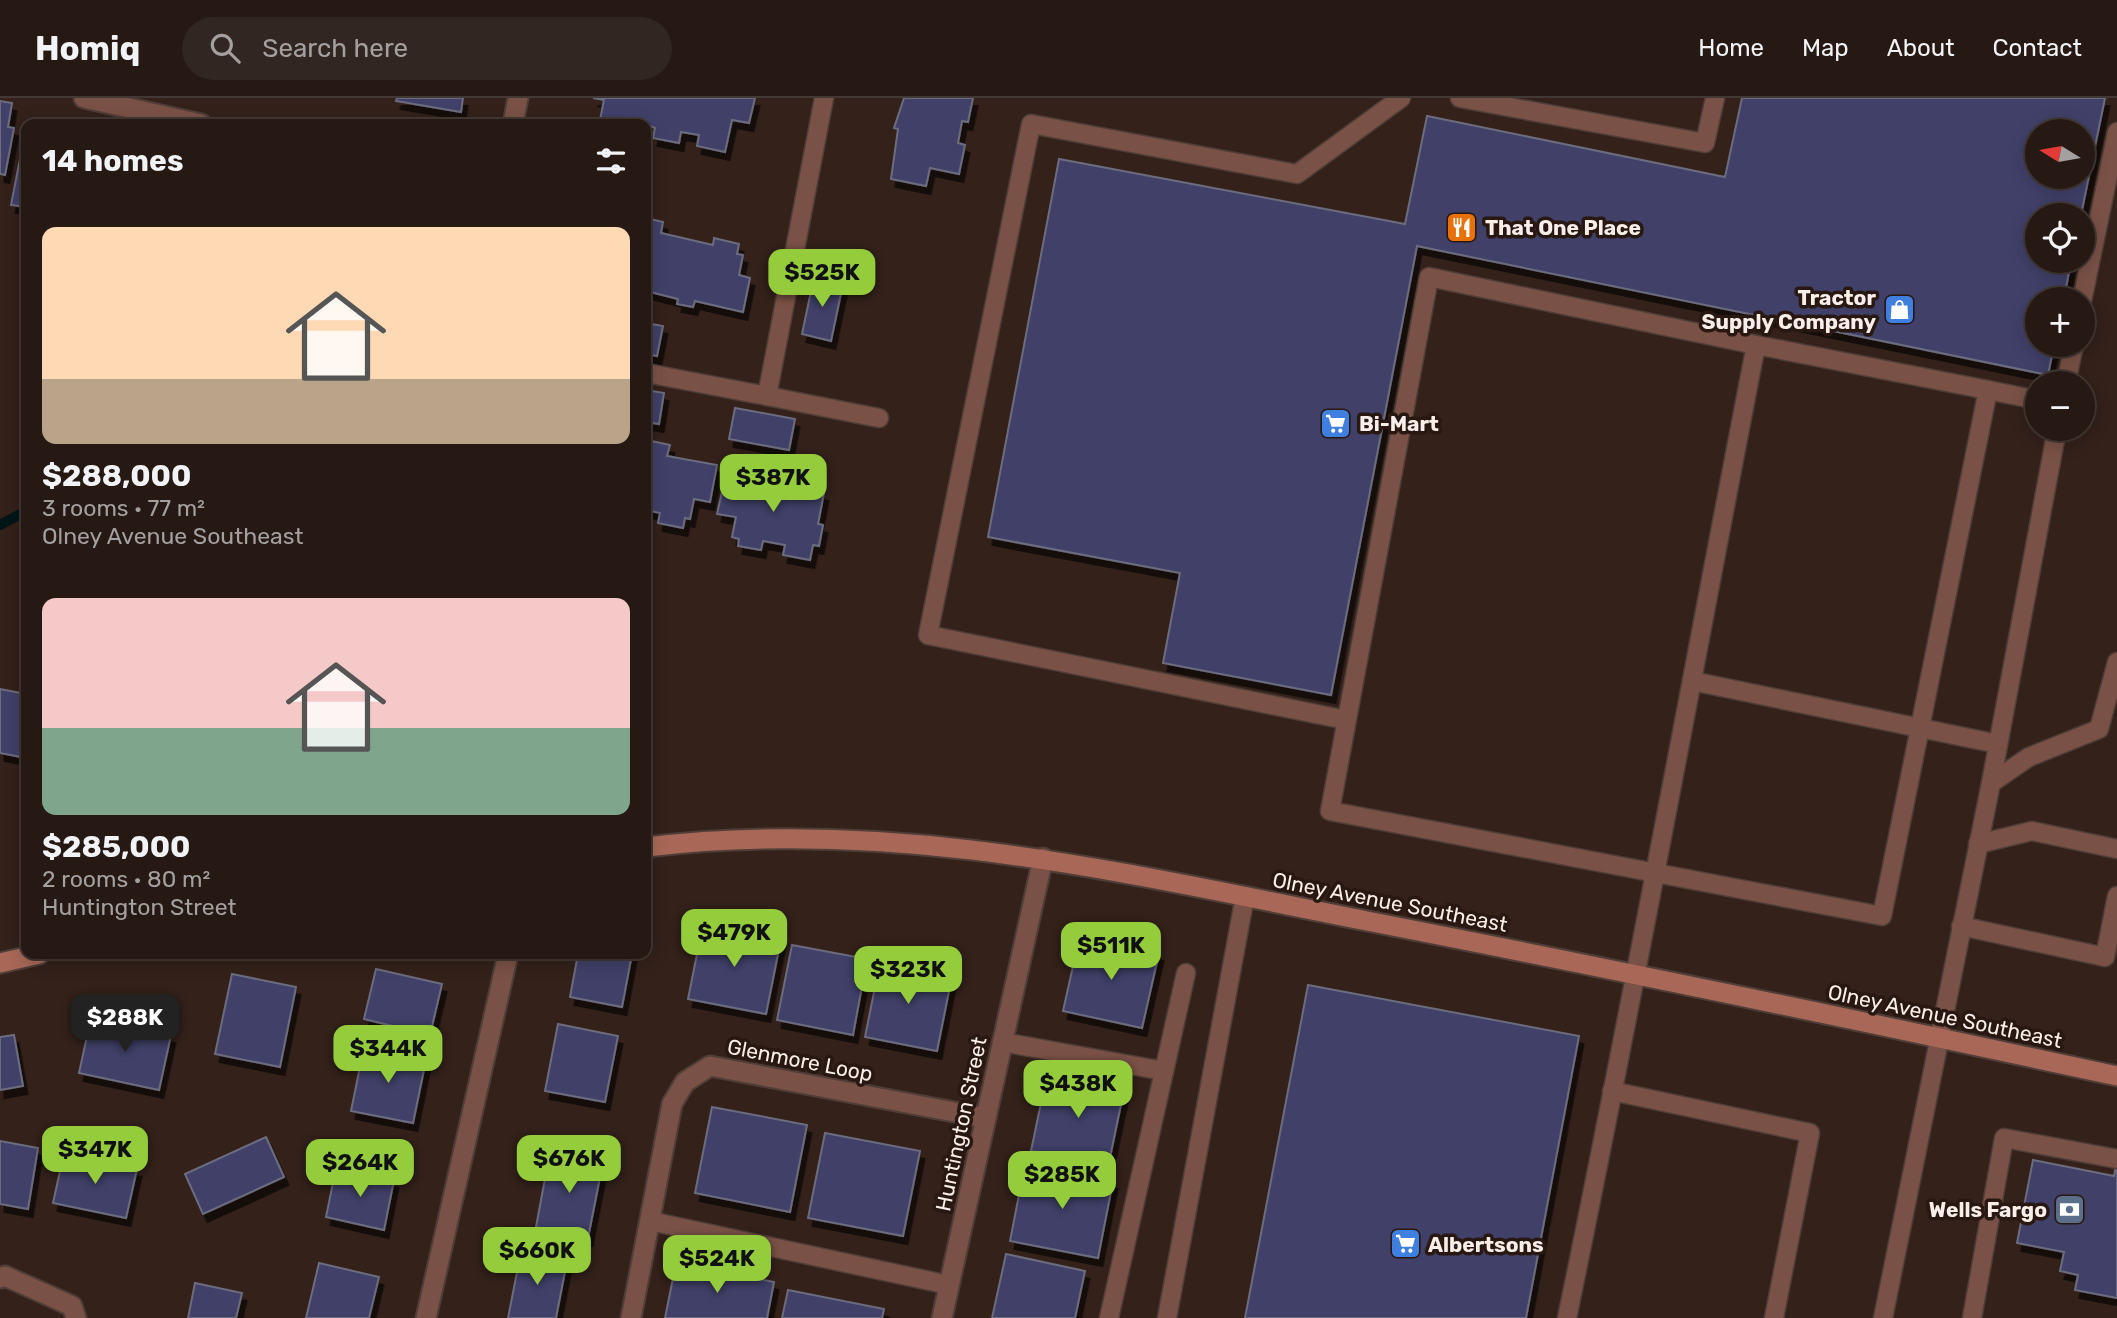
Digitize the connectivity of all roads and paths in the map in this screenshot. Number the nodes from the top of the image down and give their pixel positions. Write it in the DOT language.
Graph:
graph roads {
  1 [pos="84,98"];
  2 [pos="517,98"];
  3 [pos="824,98"];
  4 [pos="1401,98"];
  5 [pos="1460,98"];
  6 [pos="1714,98"];
  7 [pos="178,119"];
  8 [pos="514,119"];
  9 [pos="2117,132"];
  10 [pos="2085,287"];
  11 [pos="1756,345"];
  12 [pos="651,374"];
  13 [pos="1988,390"];
  14 [pos="767,396"];
  15 [pos="2025,398"];
  16 [pos="879,418"];
  17 [pos="2055,441"];
  18 [pos="2117,662"];
  19 [pos="1692,681"];
  20 [pos="1346,720"];
  21 [pos="1920,728"];
  22 [pos="1998,744"];
  23 [pos="1991,783"];
  24 [pos="1978,844"];
  25 [pos="651,846"];
  26 [pos="2117,849"];
  27 [pos="1043,858"];
  28 [pos="1656,872"];
  29 [pos="2117,896"];
  30 [pos="1245,897"];
  31 [pos="1961,926"];
  32 [pos="21,956"];
  33 [pos="1,958"];
  34 [pos="507,959"];
  35 [pos="1637,972"];
  36 [pos="1186,973"];
  37 [pos="1938,1038"];
  38 [pos="1002,1042"];
  39 [pos="1164,1071"];
  40 [pos="2117,1076"];
  41 [pos="1612,1091"];
  42 [pos="986,1118"];
  43 [pos="2117,1159"];
  44 [pos="650,1221"];
  45 [pos="0,1278"];
  46 [pos="949,1285"];
  47 [pos="76,1318"];
  48 [pos="426,1318"];
  49 [pos="631,1318"];
  50 [pos="942,1318"];
  51 [pos="1109,1318"];
  52 [pos="1167,1318"];
  53 [pos="1567,1318"];
  54 [pos="1774,1318"];
  55 [pos="1883,1318"];
  56 [pos="1972,1318"];
  1 -- 7 [label="street"];
  2 -- 8 [label="street"];
  3 -- 14 [label="lane"];
  4 -- 20 [label="lane"];
  5 -- 6 [label="lane"];
  9 -- 10 [label="lane"];
  11 -- 13 [label="lane"];
  11 -- 19 [label="lane"];
  11 -- 20 [label="lane"];
  12 -- 14 [label="lane"];
  13 -- 15 [label="lane"];
  13 -- 21 [label="lane"];
  14 -- 16 [label="lane"];
  17 -- 22 [label="lane"];
  18 -- 23 [label="lane"];
  19 -- 21 [label="lane"];
  19 -- 28 [label="lane"];
  20 -- 28 [label="lane"];
  21 -- 22 [label="lane"];
  21 -- 28 [label="lane"];
  22 -- 23 [label="lane"];
  23 -- 24 [label="lane"];
  24 -- 26 [label="lane"];
  24 -- 31 [label="lane"];
  25 -- 27 [label="main road, Olney Avenue Southeast"];
  27 -- 30 [label="main road, Olney Avenue Southeast"];
  27 -- 38 [label="street, Huntington Street"];
  28 -- 35 [label="lane"];
  29 -- 31 [label="lane"];
  30 -- 35 [label="main road, Olney Avenue Southeast"];
  30 -- 52 [label="lane"];
  31 -- 37 [label="lane"];
  32 -- 33 [label="main road"];
  34 -- 48 [label="street"];
  35 -- 37 [label="main road, Olney Avenue Southeast"];
  35 -- 41 [label="lane"];
  36 -- 39 [label="lane"];
  37 -- 40 [label="main road, Olney Avenue Southeast"];
  37 -- 55 [label="lane"];
  38 -- 39 [label="lane"];
  38 -- 42 [label="street, Huntington Street"];
  39 -- 51 [label="lane"];
  41 -- 53 [label="lane"];
  41 -- 54 [label="lane"];
  42 -- 44 [label="street, Glenmore Loop"];
  42 -- 46 [label="street, Huntington Street"];
  43 -- 56 [label="lane"];
  44 -- 46 [label="lane"];
  44 -- 49 [label="street, Glenmore Loop"];
  45 -- 47 [label="street"];
  46 -- 50 [label="street, Huntington Street"];
}
